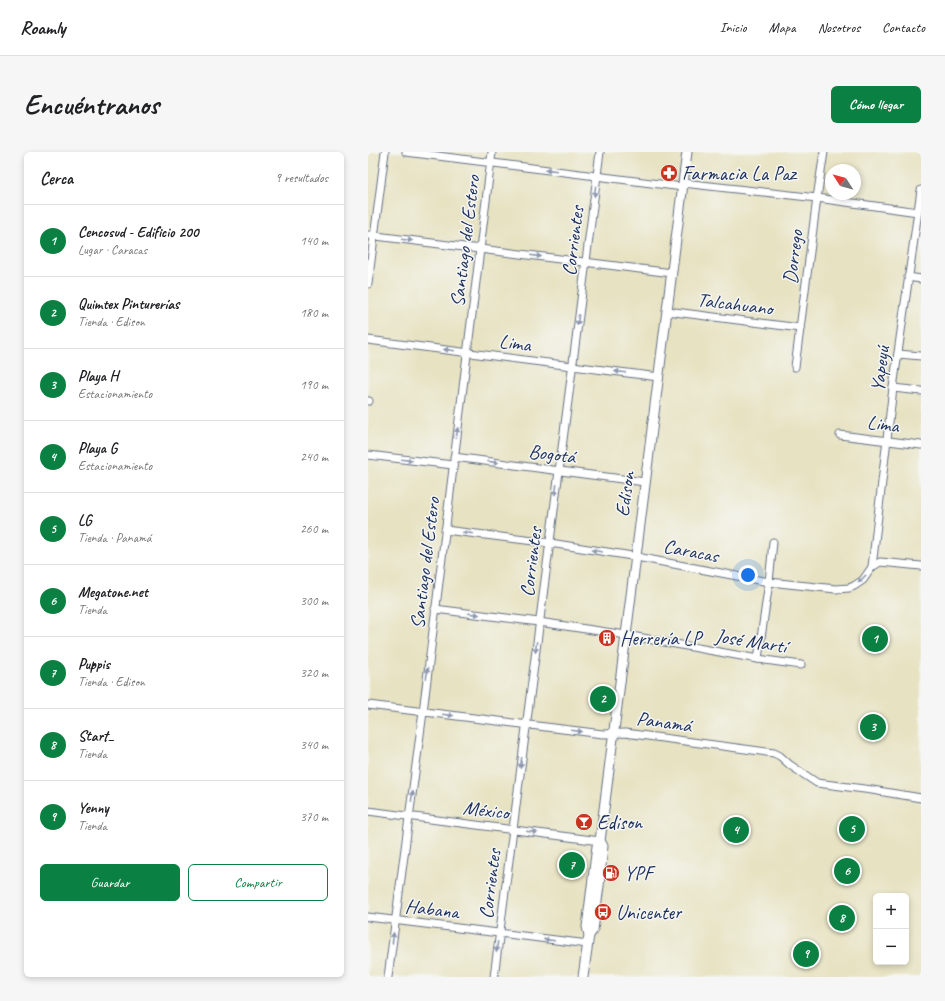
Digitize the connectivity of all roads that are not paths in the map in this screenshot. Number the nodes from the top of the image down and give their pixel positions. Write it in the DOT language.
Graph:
graph roads {
  1 [pos="385,152"];
  2 [pos="406,152"];
  3 [pos="492,152"];
  4 [pos="600,152"];
  5 [pos="687,152"];
  6 [pos="824,152"];
  7 [pos="490,163"];
  8 [pos="597,176"];
  9 [pos="683,185"];
  10 [pos="921,190"];
  11 [pos="817,198"];
  12 [pos="918,212"];
  13 [pos="371,235"];
  14 [pos="480,249"];
  15 [pos="586,262"];
  16 [pos="672,273"];
  17 [pos="908,277"];
  18 [pos="921,279"];
  19 [pos="368,284"];
  20 [pos="667,311"];
  21 [pos="800,328"];
  22 [pos="368,340"];
  23 [pos="467,352"];
  24 [pos="898,354"];
  25 [pos="921,356"];
  26 [pos="572,366"];
  27 [pos="795,367"];
  28 [pos="659,377"];
  29 [pos="893,388"];
  30 [pos="921,391"];
  31 [pos="840,435"];
  32 [pos="887,441"];
  33 [pos="921,445"];
  34 [pos="368,455"];
  35 [pos="454,458"];
  36 [pos="453,466"];
  37 [pos="559,471"];
  38 [pos="645,482"];
  39 [pos="445,530"];
  40 [pos="773,542"];
  41 [pos="550,543"];
  42 [pos="635,557"];
  43 [pos="921,566"];
  44 [pos="872,567"];
  45 [pos="769,582"];
  46 [pos="435,610"];
  47 [pos="539,622"];
  48 [pos="626,635"];
  49 [pos="758,659"];
  50 [pos="800,665"];
  51 [pos="368,705"];
  52 [pos="423,712"];
  53 [pos="526,724"];
  54 [pos="613,734"];
  55 [pos="921,798"];
  56 [pos="368,811"];
  57 [pos="409,816"];
  58 [pos="513,830"];
  59 [pos="600,841"];
  60 [pos="368,917"];
  61 [pos="395,920"];
  62 [pos="499,934"];
  63 [pos="588,940"];
  64 [pos="388,977"];
  65 [pos="494,977"];
  66 [pos="583,977"];
  1 -- 13 [label="street"];
  2 -- 7 [label="street"];
  3 -- 7 [label="street, Santiago del Estero"];
  4 -- 8 [label="street, Corrientes"];
  5 -- 9 [label="street, Edison"];
  6 -- 11 [label="street, Dorrego"];
  8 -- 7 [label="street, one-way"];
  7 -- 14 [label="street, Santiago del Estero"];
  8 -- 9 [label="street"];
  8 -- 15 [label="street, Corrientes, one-way"];
  9 -- 11 [label="street"];
  9 -- 16 [label="street, Edison"];
  10 -- 12 [label="street, Yapeyú"];
  11 -- 12 [label="street"];
  11 -- 21 [label="street, Dorrego"];
  12 -- 17 [label="street, Yapeyú"];
  13 -- 14 [label="street, one-way"];
  13 -- 19 [label="street"];
  14 -- 15 [label="street, one-way"];
  14 -- 23 [label="street, Santiago del Estero"];
  15 -- 16 [label="street"];
  15 -- 26 [label="street, Corrientes, one-way"];
  16 -- 20 [label="street, Edison"];
  17 -- 18 [label="street"];
  17 -- 24 [label="street, Yapeyú"];
  20 -- 21 [label="street, Talcahuano"];
  20 -- 28 [label="street, Edison"];
  21 -- 27 [label="street, Dorrego"];
  23 -- 22 [label="street, Lima, one-way"];
  23 -- 26 [label="street, Lima"];
  35 -- 23 [label="street, Santiago del Estero, one-way"];
  24 -- 25 [label="street"];
  24 -- 29 [label="street, Yapeyú"];
  28 -- 26 [label="street, Lima, one-way"];
  26 -- 37 [label="street, Corrientes"];
  28 -- 38 [label="street, Edison"];
  29 -- 30 [label="street"];
  29 -- 32 [label="street, Yapeyú"];
  31 -- 32 [label="street, Lima"];
  32 -- 33 [label="street, Lima"];
  32 -- 44 [label="street, Yapeyú"];
  34 -- 36 [label="street, one-way"];
  35 -- 36 [label="street, Santiago del Estero"];
  35 -- 37 [label="street, Bogotá, one-way"];
  36 -- 39 [label="street, Santiago del Estero"];
  37 -- 38 [label="street, Bogotá"];
  37 -- 41 [label="street, Corrientes, one-way"];
  38 -- 42 [label="street, Edison"];
  41 -- 39 [label="street, Caracas, one-way"];
  39 -- 46 [label="street, Santiago del Estero"];
  40 -- 45 [label="street"];
  42 -- 41 [label="street, Caracas, one-way"];
  41 -- 47 [label="street, Corrientes"];
  42 -- 45 [label="street, Caracas"];
  42 -- 48 [label="street, Edison"];
  43 -- 44 [label="street"];
  44 -- 45 [label="street, Caracas, one-way"];
  45 -- 49 [label="street"];
  46 -- 47 [label="street, José Martí, one-way"];
  52 -- 46 [label="street, Santiago del Estero, one-way"];
  47 -- 48 [label="street, José Martí"];
  47 -- 53 [label="street, Corrientes, one-way"];
  48 -- 49 [label="street, José Martí"];
  48 -- 54 [label="street, Edison"];
  49 -- 50 [label="street, José Martí"];
  51 -- 52 [label="street, Panamá"];
  52 -- 53 [label="street, Panamá, one-way"];
  57 -- 52 [label="street, Santiago del Estero, one-way"];
  53 -- 54 [label="street, Panamá, one-way"];
  53 -- 58 [label="street, Corrientes, one-way"];
  54 -- 55 [label="street, Panamá"];
  54 -- 59 [label="street, Edison"];
  56 -- 57 [label="street, México"];
  57 -- 58 [label="street, México"];
  57 -- 61 [label="street, Santiago del Estero"];
  58 -- 59 [label="street, México, one-way"];
  58 -- 62 [label="street, Corrientes"];
  59 -- 63 [label="street, Edison"];
  60 -- 61 [label="street, Habana"];
  61 -- 62 [label="street, Habana"];
  64 -- 61 [label="street, Santiago del Estero, one-way"];
  63 -- 62 [label="street, Habana, one-way"];
  62 -- 65 [label="street, Corrientes, one-way"];
  63 -- 66 [label="street, Edison"];
}
